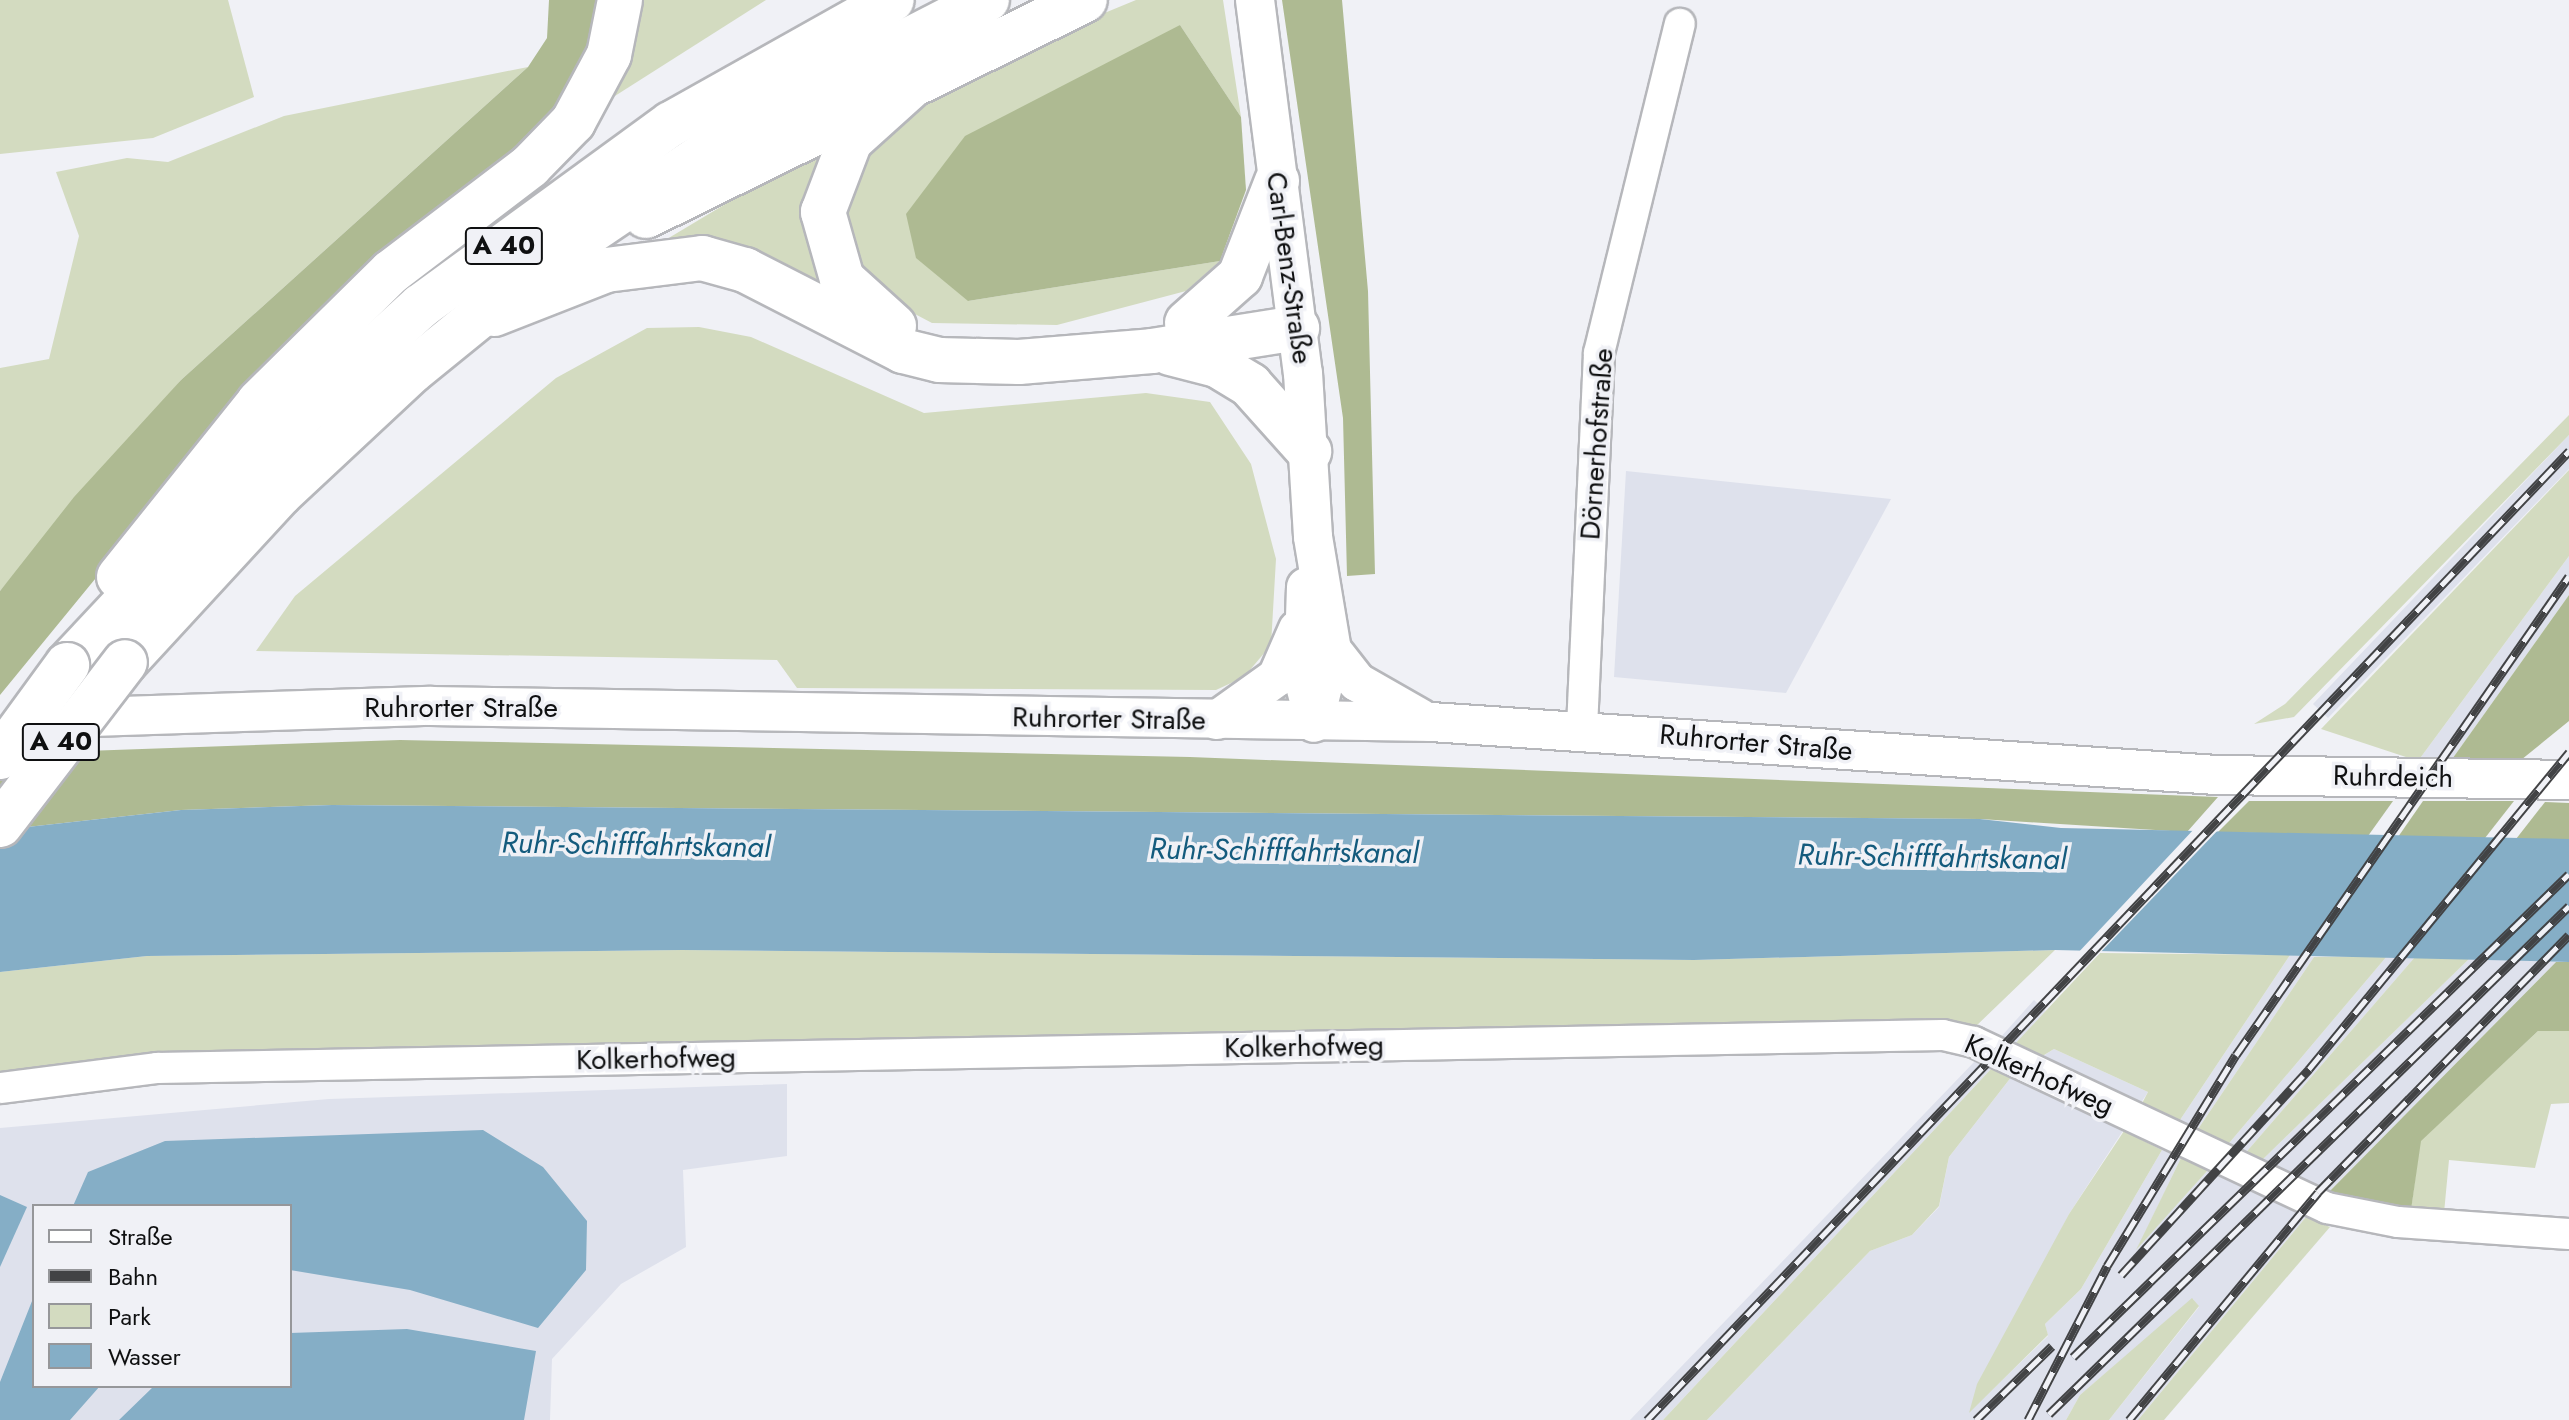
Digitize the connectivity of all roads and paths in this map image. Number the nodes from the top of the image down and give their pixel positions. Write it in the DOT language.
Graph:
graph roads {
  1 [pos="620,0"];
  2 [pos="853,0"];
  3 [pos="892,0"];
  4 [pos="987,0"];
  5 [pos="1085,0"];
  6 [pos="1255,0"];
  7 [pos="1680,24"];
  8 [pos="921,77"];
  9 [pos="722,92"];
  10 [pos="1277,181"];
  11 [pos="550,259"];
  12 [pos="1296,314"];
  13 [pos="473,320"];
  14 [pos="1187,323"];
  15 [pos="1152,351"];
  16 [pos="1309,451"];
  17 [pos="1313,537"];
  18 [pos="1303,615"];
  19 [pos="1332,650"];
  20 [pos="67,665"];
  21 [pos="1217,720"];
  22 [pos="1431,722"];
  23 [pos="1314,723"];
  24 [pos="0,725"];
  25 [pos="1582,728"];
  26 [pos="0,757"];
  27 [pos="2217,775"];
  28 [pos="2569,780"];
  29 [pos="0,825"];
  30 [pos="0,1088"];
  31 [pos="2569,1234"];
  1 -- 20 [label="highway"];
  2 -- 9 [label="highway"];
  3 -- 9 [label="highway, A 40"];
  4 -- 11 [label="highway, A 40"];
  5 -- 8 [label="highway"];
  6 -- 10 [label="main road, Carl-Benz-Straße"];
  7 -- 25 [label="street, Dörnerhofstraße"];
  8 -- 11 [label="highway"];
  8 -- 14 [label="highway"];
  9 -- 20 [label="highway, A 40"];
  10 -- 12 [label="main road, Carl-Benz-Straße"];
  10 -- 14 [label="highway"];
  11 -- 13 [label="highway, A 40"];
  12 -- 14 [label="highway"];
  12 -- 15 [label="highway"];
  12 -- 16 [label="main road, Carl-Benz-Straße"];
  13 -- 15 [label="highway"];
  13 -- 29 [label="highway, A 40, bridge"];
  15 -- 16 [label="highway"];
  16 -- 17 [label="main road, Carl-Benz-Straße"];
  17 -- 18 [label="main road, Carl-Benz-Straße"];
  17 -- 19 [label="main road, Carl-Benz-Straße"];
  18 -- 21 [label="main road"];
  18 -- 23 [label="main road, Carl-Benz-Straße"];
  19 -- 22 [label="main road"];
  19 -- 23 [label="main road, Carl-Benz-Straße"];
  20 -- 26 [label="highway, A 40, bridge"];
  21 -- 23 [label="main road, Ruhrorter Straße"];
  21 -- 24 [label="main road, Ruhrorter Straße"];
  22 -- 23 [label="main road, Ruhrorter Straße"];
  22 -- 25 [label="main road, Ruhrorter Straße"];
  25 -- 27 [label="main road, Ruhrorter Straße"];
  27 -- 28 [label="main road, Ruhrdeich"];
  30 -- 31 [label="street, Kolkerhofweg"];
}
